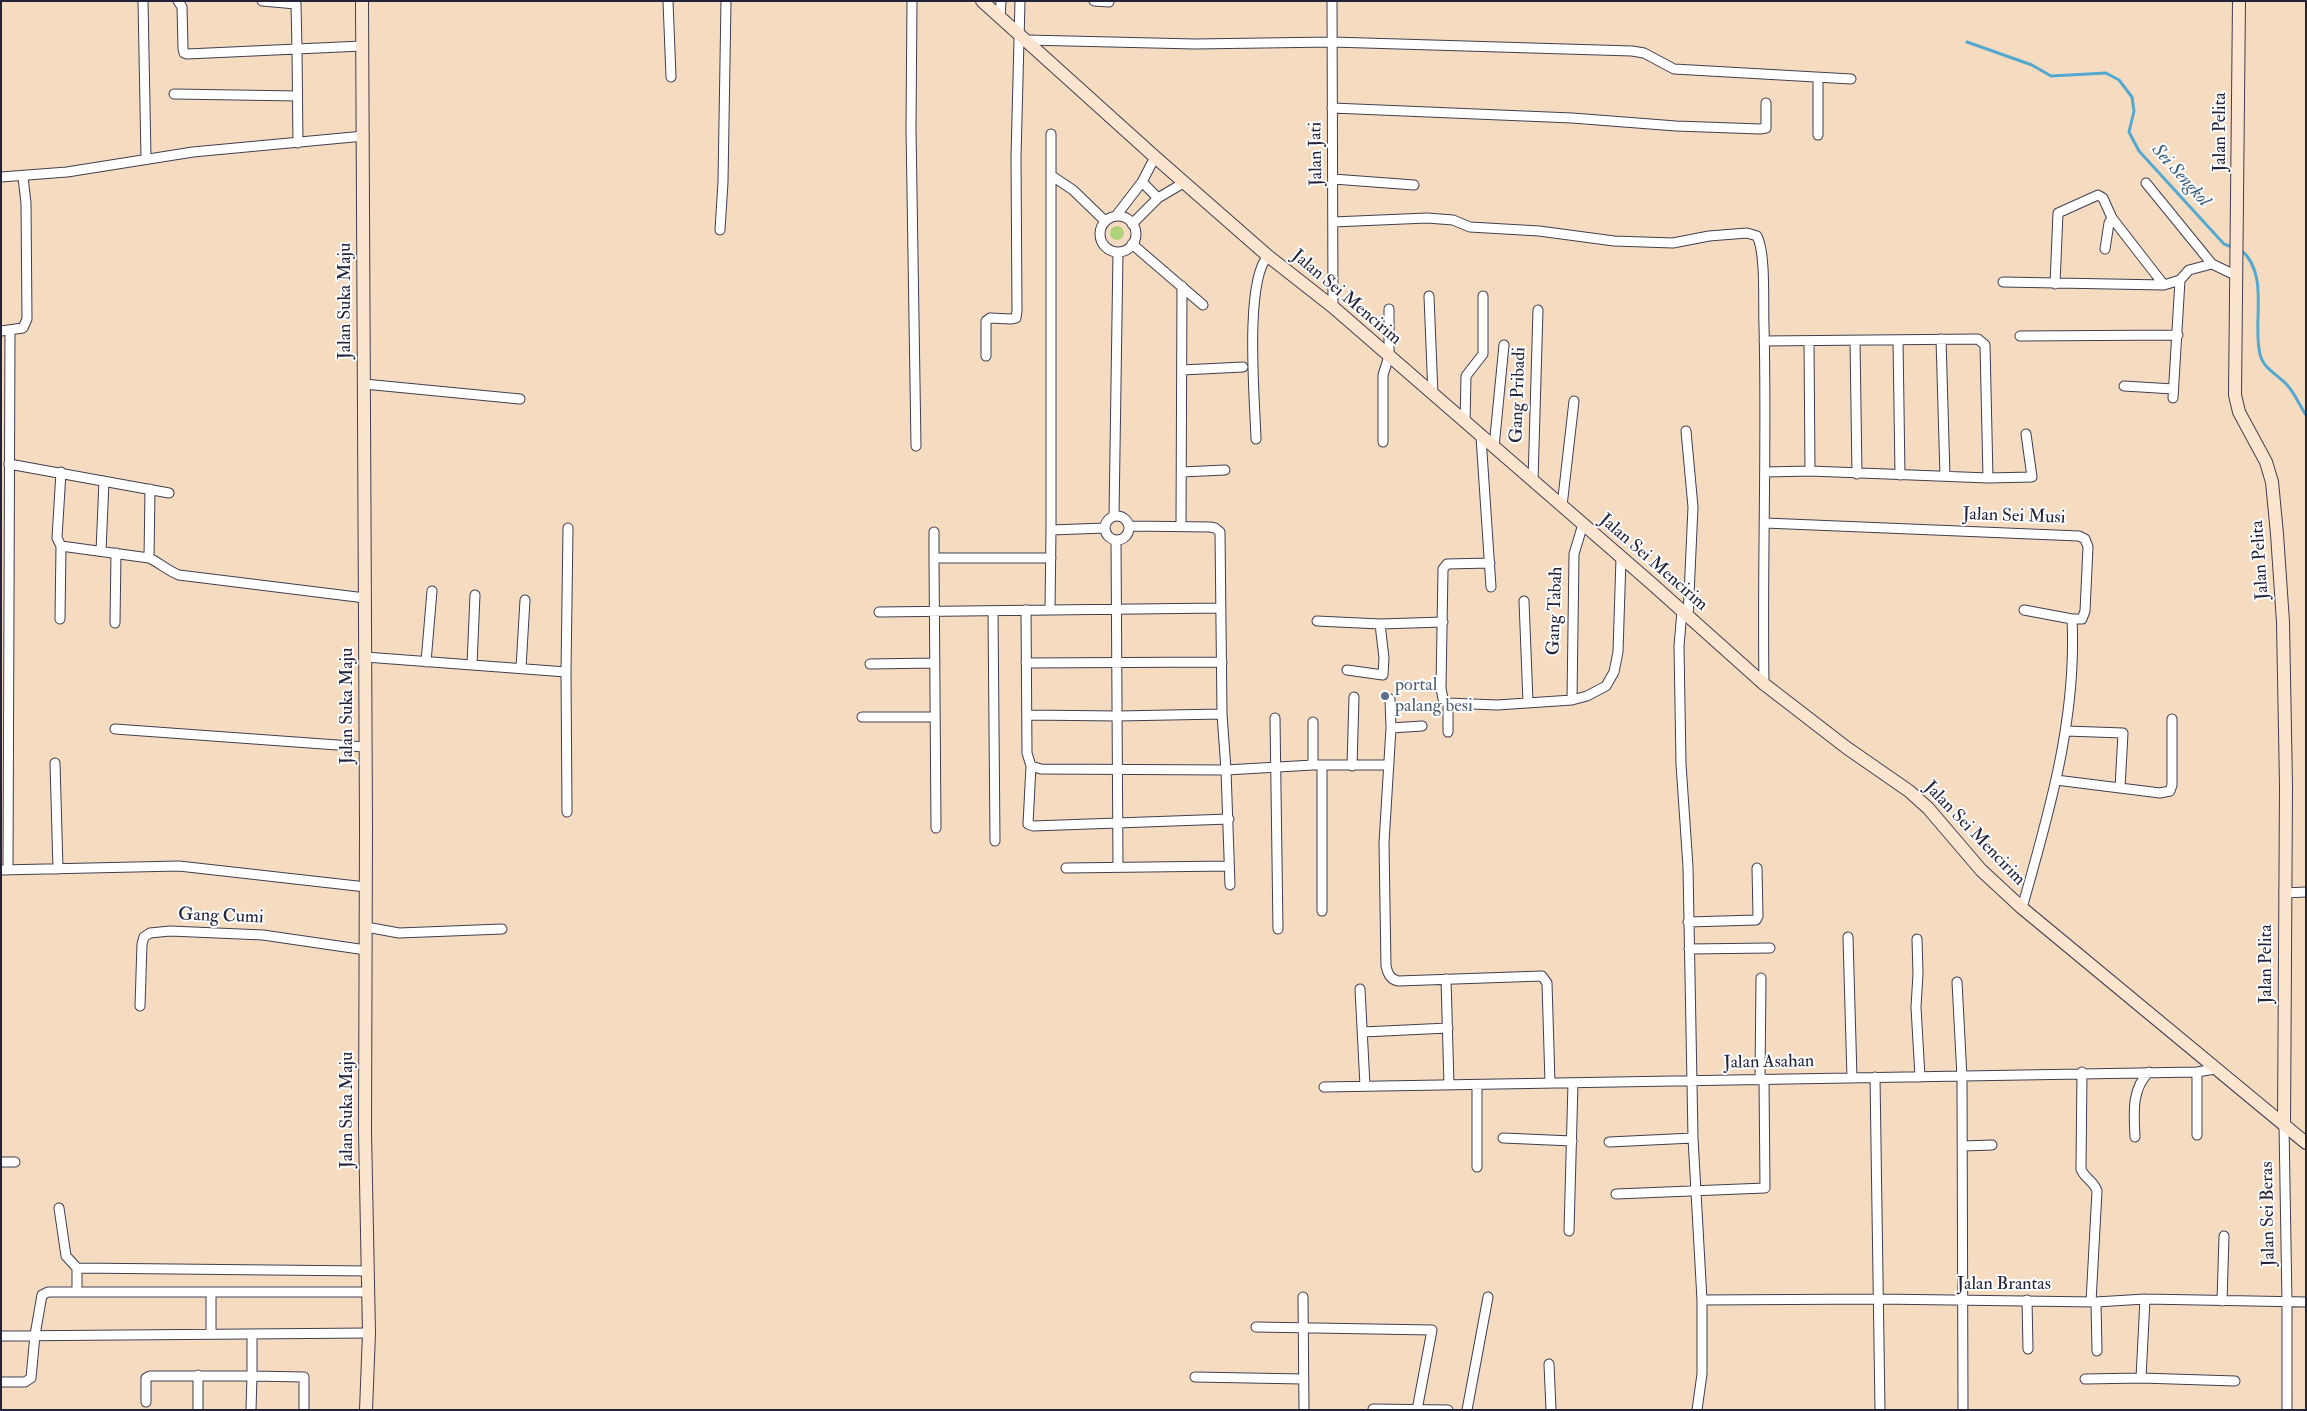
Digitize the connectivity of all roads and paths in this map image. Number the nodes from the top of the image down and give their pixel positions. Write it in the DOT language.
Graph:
graph roads {
  1 [pos="143,1"];
  2 [pos="178,1"];
  3 [pos="262,1"];
  4 [pos="362,1"];
  5 [pos="668,1"];
  6 [pos="726,1"];
  7 [pos="912,1"];
  8 [pos="982,1"];
  9 [pos="1001,1"];
  10 [pos="1020,1"];
  11 [pos="1094,1"];
  12 [pos="1332,1"];
  13 [pos="2239,1"];
  14 [pos="1109,2"];
  15 [pos="1000,17"];
  16 [pos="1023,37"];
  17 [pos="1332,42"];
  18 [pos="362,46"];
  19 [pos="297,49"];
  20 [pos="671,77"];
  21 [pos="1818,78"];
  22 [pos="1852,79"];
  23 [pos="174,94"];
  24 [pos="297,96"];
  25 [pos="1766,103"];
  26 [pos="1332,108"];
  27 [pos="1051,134"];
  28 [pos="1818,135"];
  29 [pos="364,136"];
  30 [pos="298,143"];
  31 [pos="1154,157"];
  32 [pos="146,158"];
  33 [pos="1052,176"];
  34 [pos="1,177"];
  35 [pos="23,177"];
  36 [pos="1333,179"];
  37 [pos="1142,182"];
  38 [pos="1185,182"];
  39 [pos="2146,183"];
  40 [pos="1414,185"];
  41 [pos="1158,198"];
  42 [pos="1116,216"];
  43 [pos="2112,218"];
  44 [pos="1105,221"];
  45 [pos="1333,222"];
  46 [pos="1132,224"];
  47 [pos="720,230"];
  48 [pos="1132,244"];
  49 [pos="2105,249"];
  50 [pos="1118,252"];
  51 [pos="1268,256"];
  52 [pos="2212,264"];
  53 [pos="2237,276"];
  54 [pos="2180,280"];
  55 [pos="2003,282"];
  56 [pos="2055,284"];
  57 [pos="2164,285"];
  58 [pos="1182,286"];
  59 [pos="1429,296"];
  60 [pos="1482,296"];
  61 [pos="1203,305"];
  62 [pos="1332,307"];
  63 [pos="1388,309"];
  64 [pos="1538,310"];
  65 [pos="6,330"];
  66 [pos="2178,335"];
  67 [pos="2020,336"];
  68 [pos="1941,339"];
  69 [pos="1855,340"];
  70 [pos="1898,340"];
  71 [pos="1764,341"];
  72 [pos="1809,341"];
  73 [pos="1504,345"];
  74 [pos="986,356"];
  75 [pos="1389,356"];
  76 [pos="1243,367"];
  77 [pos="1182,370"];
  78 [pos="364,384"];
  79 [pos="2124,386"];
  80 [pos="1433,395"];
  81 [pos="520,399"];
  82 [pos="1574,401"];
  83 [pos="1465,422"];
  84 [pos="1686,432"];
  85 [pos="2026,434"];
  86 [pos="1481,437"];
  87 [pos="1256,439"];
  88 [pos="1383,442"];
  89 [pos="916,446"];
  90 [pos="1494,447"];
  91 [pos="9,464"];
  92 [pos="1225,470"];
  93 [pos="60,472"];
  94 [pos="1182,472"];
  95 [pos="1765,472"];
  96 [pos="1810,472"];
  97 [pos="1857,474"];
  98 [pos="1900,475"];
  99 [pos="1945,476"];
  100 [pos="1988,478"];
  101 [pos="104,481"];
  102 [pos="1533,481"];
  103 [pos="150,489"];
  104 [pos="169,493"];
  105 [pos="1562,506"];
  106 [pos="1114,516"];
  107 [pos="1765,523"];
  108 [pos="1582,524"];
  109 [pos="1129,526"];
  110 [pos="1181,526"];
  111 [pos="568,528"];
  112 [pos="1105,528"];
  113 [pos="1051,530"];
  114 [pos="934,532"];
  115 [pos="1116,540"];
  116 [pos="62,546"];
  117 [pos="101,551"];
  118 [pos="116,554"];
  119 [pos="149,558"];
  120 [pos="934,558"];
  121 [pos="1050,558"];
  122 [pos="1621,558"];
  123 [pos="1490,563"];
  124 [pos="1491,587"];
  125 [pos="432,591"];
  126 [pos="476,595"];
  127 [pos="365,598"];
  128 [pos="525,600"];
  129 [pos="1524,601"];
  130 [pos="1222,608"];
  131 [pos="1118,609"];
  132 [pos="1026,610"];
  133 [pos="1050,610"];
  134 [pos="2024,610"];
  135 [pos="934,611"];
  136 [pos="993,611"];
  137 [pos="879,612"];
  138 [pos="5,613"];
  139 [pos="1685,614"];
  140 [pos="60,619"];
  141 [pos="2072,619"];
  142 [pos="1317,621"];
  143 [pos="1443,622"];
  144 [pos="115,623"];
  145 [pos="1380,624"];
  146 [pos="365,657"];
  147 [pos="426,662"];
  148 [pos="1222,662"];
  149 [pos="935,663"];
  150 [pos="1026,663"];
  151 [pos="870,664"];
  152 [pos="1118,664"];
  153 [pos="472,665"];
  154 [pos="521,668"];
  155 [pos="1347,670"];
  156 [pos="566,672"];
  157 [pos="1764,684"];
  158 [pos="1354,697"];
  159 [pos="1390,699"];
  160 [pos="1572,700"];
  161 [pos="1448,702"];
  162 [pos="1528,702"];
  163 [pos="1222,714"];
  164 [pos="1027,715"];
  165 [pos="1118,716"];
  166 [pos="862,717"];
  167 [pos="935,717"];
  168 [pos="1275,718"];
  169 [pos="2172,719"];
  170 [pos="1313,722"];
  171 [pos="1422,726"];
  172 [pos="1391,728"];
  173 [pos="115,729"];
  174 [pos="2066,731"];
  175 [pos="1448,732"];
  176 [pos="365,747"];
  177 [pos="55,763"];
  178 [pos="1318,765"];
  179 [pos="1389,765"];
  180 [pos="1031,766"];
  181 [pos="1352,766"];
  182 [pos="1275,768"];
  183 [pos="1118,769"];
  184 [pos="1226,770"];
  185 [pos="2056,780"];
  186 [pos="2120,788"];
  187 [pos="567,812"];
  188 [pos="1228,819"];
  189 [pos="1117,823"];
  190 [pos="936,828"];
  191 [pos="995,841"];
  192 [pos="1118,866"];
  193 [pos="1229,866"];
  194 [pos="1066,868"];
  195 [pos="1757,868"];
  196 [pos="58,869"];
  197 [pos="4,870"];
  198 [pos="1230,885"];
  199 [pos="366,887"];
  200 [pos="2306,892"];
  201 [pos="2284,893"];
  202 [pos="2022,908"];
  203 [pos="1322,911"];
  204 [pos="1688,922"];
  205 [pos="366,927"];
  206 [pos="502,929"];
  207 [pos="1278,929"];
  208 [pos="1848,937"];
  209 [pos="1917,939"];
  210 [pos="1770,948"];
  211 [pos="366,950"];
  212 [pos="1689,950"];
  213 [pos="1761,978"];
  214 [pos="1446,979"];
  215 [pos="1957,982"];
  216 [pos="1360,989"];
  217 [pos="140,1006"];
  218 [pos="1448,1028"];
  219 [pos="1363,1032"];
  220 [pos="2215,1069"];
  221 [pos="2082,1072"];
  222 [pos="2148,1072"];
  223 [pos="2197,1072"];
  224 [pos="1920,1077"];
  225 [pos="1962,1077"];
  226 [pos="1852,1078"];
  227 [pos="1874,1078"];
  228 [pos="1762,1079"];
  229 [pos="1692,1080"];
  230 [pos="1550,1083"];
  231 [pos="1573,1083"];
  232 [pos="1449,1085"];
  233 [pos="1477,1085"];
  234 [pos="1324,1086"];
  235 [pos="1365,1086"];
  236 [pos="2284,1125"];
  237 [pos="2197,1136"];
  238 [pos="2135,1137"];
  239 [pos="1504,1138"];
  240 [pos="1693,1138"];
  241 [pos="1572,1141"];
  242 [pos="1609,1142"];
  243 [pos="2306,1143"];
  244 [pos="1992,1145"];
  245 [pos="1963,1146"];
  246 [pos="1,1162"];
  247 [pos="15,1162"];
  248 [pos="1477,1167"];
  249 [pos="1696,1190"];
  250 [pos="1616,1194"];
  251 [pos="59,1208"];
  252 [pos="1569,1231"];
  253 [pos="2224,1236"];
  254 [pos="77,1268"];
  255 [pos="368,1271"];
  256 [pos="77,1292"];
  257 [pos="368,1292"];
  258 [pos="211,1293"];
  259 [pos="1302,1297"];
  260 [pos="1488,1297"];
  261 [pos="1878,1299"];
  262 [pos="2145,1299"];
  263 [pos="1702,1300"];
  264 [pos="2027,1300"];
  265 [pos="1963,1301"];
  266 [pos="2222,1301"];
  267 [pos="2093,1302"];
  268 [pos="2306,1302"];
  269 [pos="2287,1303"];
  270 [pos="1256,1327"];
  271 [pos="1302,1328"];
  272 [pos="369,1333"];
  273 [pos="211,1334"];
  274 [pos="35,1335"];
  275 [pos="252,1335"];
  276 [pos="1,1336"];
  277 [pos="2028,1349"];
  278 [pos="2097,1351"];
  279 [pos="1549,1364"];
  280 [pos="198,1375"];
  281 [pos="252,1376"];
  282 [pos="1196,1377"];
  283 [pos="2141,1378"];
  284 [pos="1303,1379"];
  285 [pos="2085,1379"];
  286 [pos="2236,1381"];
  287 [pos="1,1382"];
  288 [pos="146,1402"];
  289 [pos="1373,1409"];
  290 [pos="198,1410"];
  291 [pos="251,1410"];
  292 [pos="304,1410"];
  293 [pos="366,1410"];
  294 [pos="1304,1410"];
  295 [pos="1417,1410"];
  296 [pos="1448,1410"];
  297 [pos="1467,1410"];
  298 [pos="1550,1410"];
  299 [pos="1698,1410"];
  300 [pos="1880,1410"];
  301 [pos="1963,1410"];
  302 [pos="2287,1410"];
  1 -- 32 [label="street"];
  2 -- 19 [label="street"];
  3 -- 19 [label="street"];
  4 -- 18 [label="street, Jalan Suka Maju"];
  5 -- 20 [label="street"];
  6 -- 47 [label="street"];
  7 -- 89 [label="street"];
  8 -- 15 [label="street, Jalan Sei Mencirim"];
  9 -- 15 [label="street"];
  10 -- 16 [label="street"];
  11 -- 14 [label="street"];
  12 -- 17 [label="street, Jalan Jati"];
  13 -- 53 [label="street, Jalan Pelita"];
  15 -- 16 [label="street, Jalan Sei Mencirim"];
  16 -- 17 [label="street"];
  16 -- 31 [label="street, Jalan Sei Mencirim"];
  16 -- 74 [label="street"];
  17 -- 21 [label="street"];
  17 -- 26 [label="street, Jalan Jati"];
  18 -- 19 [label="street"];
  18 -- 29 [label="street, Jalan Suka Maju"];
  19 -- 24 [label="street"];
  21 -- 22 [label="street"];
  21 -- 28 [label="street"];
  23 -- 24 [label="street"];
  24 -- 30 [label="street"];
  25 -- 26 [label="street"];
  26 -- 36 [label="street, Jalan Jati"];
  27 -- 33 [label="street"];
  29 -- 30 [label="street"];
  29 -- 78 [label="street, Jalan Suka Maju"];
  30 -- 32 [label="street"];
  31 -- 37 [label="street"];
  31 -- 38 [label="street, Jalan Sei Mencirim"];
  32 -- 35 [label="street"];
  33 -- 44 [label="street"];
  33 -- 113 [label="street"];
  34 -- 35 [label="street"];
  35 -- 65 [label="street"];
  36 -- 40 [label="street"];
  36 -- 45 [label="street, Jalan Jati"];
  37 -- 41 [label="street"];
  37 -- 42 [label="street"];
  38 -- 41 [label="street"];
  38 -- 51 [label="street, Jalan Sei Mencirim"];
  39 -- 52 [label="street"];
  41 -- 46 [label="street"];
  42 -- 44 [label="street"];
  42 -- 46 [label="street"];
  43 -- 49 [label="street"];
  43 -- 56 [label="street"];
  43 -- 57 [label="street"];
  44 -- 50 [label="street"];
  45 -- 62 [label="street, Jalan Jati"];
  45 -- 71 [label="street"];
  46 -- 48 [label="street"];
  48 -- 50 [label="street"];
  48 -- 58 [label="street"];
  50 -- 106 [label="street"];
  51 -- 62 [label="street, Jalan Sei Mencirim"];
  51 -- 87 [label="street"];
  52 -- 53 [label="street"];
  52 -- 54 [label="street"];
  53 -- 201 [label="street, Jalan Pelita"];
  54 -- 57 [label="street"];
  54 -- 66 [label="street"];
  55 -- 56 [label="street"];
  56 -- 57 [label="street"];
  58 -- 61 [label="street"];
  58 -- 77 [label="street"];
  59 -- 80 [label="street"];
  60 -- 83 [label="street"];
  62 -- 75 [label="street, Jalan Sei Mencirim"];
  63 -- 75 [label="street"];
  64 -- 102 [label="street, Gang Pribadi"];
  65 -- 91 [label="street"];
  66 -- 67 [label="street"];
  66 -- 79 [label="street"];
  68 -- 70 [label="street"];
  68 -- 99 [label="street"];
  68 -- 100 [label="street"];
  69 -- 70 [label="street"];
  69 -- 72 [label="street"];
  69 -- 97 [label="street"];
  70 -- 98 [label="street"];
  71 -- 72 [label="street"];
  71 -- 95 [label="street"];
  72 -- 96 [label="street"];
  73 -- 90 [label="street"];
  75 -- 80 [label="street, Jalan Sei Mencirim"];
  75 -- 88 [label="street"];
  76 -- 77 [label="street"];
  77 -- 94 [label="street"];
  78 -- 81 [label="street"];
  78 -- 127 [label="street, Jalan Suka Maju"];
  80 -- 83 [label="street, Jalan Sei Mencirim"];
  82 -- 105 [label="street"];
  83 -- 86 [label="street, Jalan Sei Mencirim"];
  84 -- 139 [label="street"];
  85 -- 100 [label="street"];
  86 -- 90 [label="street, Jalan Sei Mencirim"];
  86 -- 123 [label="street"];
  90 -- 102 [label="street, Jalan Sei Mencirim"];
  91 -- 93 [label="street"];
  91 -- 138 [label="street"];
  92 -- 94 [label="street"];
  93 -- 101 [label="street"];
  93 -- 116 [label="street"];
  94 -- 110 [label="street"];
  95 -- 96 [label="street"];
  95 -- 107 [label="street"];
  96 -- 97 [label="street"];
  97 -- 98 [label="street"];
  98 -- 99 [label="street"];
  99 -- 100 [label="street"];
  101 -- 103 [label="street"];
  101 -- 117 [label="street"];
  102 -- 105 [label="street, Jalan Sei Mencirim"];
  103 -- 104 [label="street"];
  103 -- 119 [label="street"];
  105 -- 108 [label="street, Jalan Sei Mencirim"];
  106 -- 109 [label="street"];
  106 -- 112 [label="street"];
  107 -- 141 [label="street, Jalan Sei Musi"];
  107 -- 157 [label="street"];
  108 -- 122 [label="street, Jalan Sei Mencirim"];
  108 -- 160 [label="street, Gang Tabah"];
  109 -- 110 [label="street"];
  109 -- 115 [label="street"];
  110 -- 130 [label="street"];
  111 -- 156 [label="street"];
  112 -- 113 [label="street"];
  112 -- 115 [label="street"];
  113 -- 121 [label="street"];
  114 -- 120 [label="street"];
  115 -- 131 [label="street"];
  116 -- 117 [label="street"];
  116 -- 140 [label="street"];
  117 -- 118 [label="street"];
  118 -- 119 [label="street"];
  118 -- 144 [label="street"];
  119 -- 127 [label="street"];
  120 -- 121 [label="street"];
  120 -- 135 [label="street"];
  121 -- 133 [label="street"];
  122 -- 139 [label="street, Jalan Sei Mencirim"];
  122 -- 160 [label="street"];
  123 -- 124 [label="street"];
  123 -- 143 [label="street"];
  125 -- 147 [label="street"];
  126 -- 153 [label="street"];
  127 -- 146 [label="street, Jalan Suka Maju"];
  128 -- 154 [label="street"];
  129 -- 162 [label="street"];
  130 -- 131 [label="street"];
  130 -- 148 [label="street"];
  131 -- 133 [label="street"];
  131 -- 152 [label="street"];
  132 -- 133 [label="street"];
  132 -- 136 [label="street"];
  132 -- 150 [label="street"];
  134 -- 141 [label="street"];
  135 -- 136 [label="street"];
  135 -- 137 [label="street"];
  135 -- 149 [label="street"];
  136 -- 191 [label="street"];
  138 -- 197 [label="street"];
  139 -- 157 [label="street, Jalan Sei Mencirim"];
  139 -- 204 [label="street"];
  141 -- 174 [label="street"];
  142 -- 145 [label="street"];
  143 -- 145 [label="street"];
  143 -- 161 [label="street"];
  145 -- 155 [label="street"];
  146 -- 147 [label="street"];
  146 -- 176 [label="street, Jalan Suka Maju"];
  147 -- 153 [label="street"];
  148 -- 152 [label="street"];
  148 -- 163 [label="street"];
  149 -- 151 [label="street"];
  149 -- 167 [label="street"];
  150 -- 152 [label="street"];
  150 -- 164 [label="street"];
  152 -- 165 [label="street"];
  153 -- 154 [label="street"];
  154 -- 156 [label="street"];
  156 -- 187 [label="street"];
  157 -- 202 [label="street, Jalan Sei Mencirim"];
  158 -- 181 [label="street"];
  159 -- 172 [label="street"];
  160 -- 162 [label="street"];
  161 -- 162 [label="street"];
  161 -- 175 [label="street"];
  163 -- 165 [label="street"];
  163 -- 184 [label="street"];
  164 -- 165 [label="street"];
  164 -- 180 [label="street"];
  165 -- 183 [label="street"];
  166 -- 167 [label="street"];
  167 -- 190 [label="street"];
  168 -- 182 [label="street"];
  169 -- 186 [label="street"];
  170 -- 178 [label="street"];
  171 -- 172 [label="street"];
  172 -- 179 [label="street"];
  173 -- 176 [label="street"];
  174 -- 185 [label="street"];
  174 -- 186 [label="street"];
  176 -- 199 [label="street, Jalan Suka Maju"];
  177 -- 196 [label="street"];
  178 -- 181 [label="street"];
  178 -- 182 [label="street"];
  178 -- 203 [label="street"];
  179 -- 181 [label="street"];
  179 -- 214 [label="street"];
  180 -- 183 [label="street"];
  180 -- 189 [label="street"];
  182 -- 184 [label="street"];
  182 -- 207 [label="street"];
  183 -- 184 [label="street"];
  183 -- 189 [label="street"];
  184 -- 188 [label="street"];
  185 -- 186 [label="street"];
  185 -- 202 [label="street"];
  188 -- 189 [label="street"];
  188 -- 193 [label="street"];
  189 -- 192 [label="street"];
  192 -- 193 [label="street"];
  192 -- 194 [label="street"];
  193 -- 198 [label="street"];
  195 -- 204 [label="street"];
  196 -- 197 [label="street"];
  196 -- 199 [label="street"];
  199 -- 205 [label="street, Jalan Suka Maju"];
  200 -- 201 [label="street"];
  201 -- 236 [label="street, Jalan Pelita"];
  202 -- 220 [label="street, Jalan Sei Mencirim"];
  204 -- 212 [label="street"];
  205 -- 206 [label="street"];
  205 -- 211 [label="street, Jalan Suka Maju"];
  208 -- 226 [label="street"];
  209 -- 224 [label="street"];
  210 -- 212 [label="street"];
  211 -- 217 [label="street, Gang Cumi"];
  211 -- 255 [label="street, Jalan Suka Maju"];
  212 -- 229 [label="street"];
  213 -- 228 [label="street"];
  214 -- 218 [label="street"];
  214 -- 230 [label="street"];
  215 -- 225 [label="street"];
  216 -- 219 [label="street"];
  218 -- 219 [label="street"];
  218 -- 232 [label="street"];
  219 -- 235 [label="street"];
  220 -- 223 [label="street, Jalan Asahan"];
  220 -- 236 [label="street, Jalan Sei Mencirim"];
  221 -- 222 [label="street, Jalan Asahan"];
  221 -- 225 [label="street, Jalan Asahan"];
  221 -- 267 [label="street"];
  222 -- 223 [label="street, Jalan Asahan"];
  222 -- 238 [label="street"];
  223 -- 237 [label="street"];
  224 -- 225 [label="street, Jalan Asahan"];
  224 -- 227 [label="street, Jalan Asahan"];
  225 -- 245 [label="street"];
  226 -- 227 [label="street, Jalan Asahan"];
  226 -- 228 [label="street, Jalan Asahan"];
  227 -- 261 [label="street"];
  228 -- 229 [label="street, Jalan Asahan"];
  228 -- 249 [label="street"];
  229 -- 231 [label="street, Jalan Asahan"];
  229 -- 240 [label="street"];
  230 -- 231 [label="street, Jalan Asahan"];
  230 -- 233 [label="street, Jalan Asahan"];
  231 -- 241 [label="street"];
  232 -- 233 [label="street, Jalan Asahan"];
  232 -- 235 [label="street, Jalan Asahan"];
  233 -- 248 [label="street"];
  234 -- 235 [label="street, Jalan Asahan"];
  236 -- 243 [label="street, Jalan Sei Mencirim"];
  236 -- 269 [label="street, Jalan Sei Beras"];
  239 -- 241 [label="street"];
  240 -- 242 [label="street"];
  240 -- 249 [label="street"];
  241 -- 252 [label="street"];
  244 -- 245 [label="street"];
  245 -- 265 [label="street"];
  246 -- 247 [label="street"];
  249 -- 250 [label="street"];
  249 -- 263 [label="street"];
  251 -- 254 [label="street"];
  253 -- 266 [label="street"];
  254 -- 255 [label="street"];
  254 -- 256 [label="street"];
  255 -- 257 [label="street, Jalan Suka Maju"];
  256 -- 258 [label="street"];
  256 -- 274 [label="street"];
  257 -- 258 [label="street"];
  257 -- 272 [label="street, Jalan Suka Maju"];
  258 -- 273 [label="street"];
  259 -- 271 [label="street"];
  260 -- 297 [label="street"];
  261 -- 263 [label="street, Jalan Brantas"];
  261 -- 265 [label="street, Jalan Brantas"];
  261 -- 300 [label="street"];
  262 -- 266 [label="street, Jalan Brantas"];
  262 -- 267 [label="street, Jalan Brantas"];
  262 -- 283 [label="street"];
  263 -- 299 [label="street"];
  264 -- 265 [label="street, Jalan Brantas"];
  264 -- 267 [label="street, Jalan Brantas"];
  264 -- 277 [label="street"];
  265 -- 301 [label="street"];
  266 -- 269 [label="street, Jalan Brantas"];
  267 -- 278 [label="street"];
  268 -- 269 [label="street, Jalan Brantas"];
  269 -- 302 [label="street, Jalan Sei Beras"];
  270 -- 271 [label="street"];
  271 -- 284 [label="street"];
  271 -- 295 [label="street"];
  272 -- 275 [label="street"];
  272 -- 293 [label="street, Jalan Suka Maju"];
  273 -- 274 [label="street"];
  273 -- 275 [label="street"];
  274 -- 276 [label="street"];
  274 -- 287 [label="street"];
  275 -- 281 [label="street"];
  279 -- 298 [label="street"];
  280 -- 281 [label="street"];
  280 -- 288 [label="street"];
  280 -- 290 [label="street"];
  281 -- 291 [label="street"];
  281 -- 292 [label="street"];
  282 -- 284 [label="street"];
  283 -- 285 [label="street"];
  283 -- 286 [label="street"];
  284 -- 294 [label="street"];
  289 -- 295 [label="street"];
  295 -- 296 [label="street"];
}
